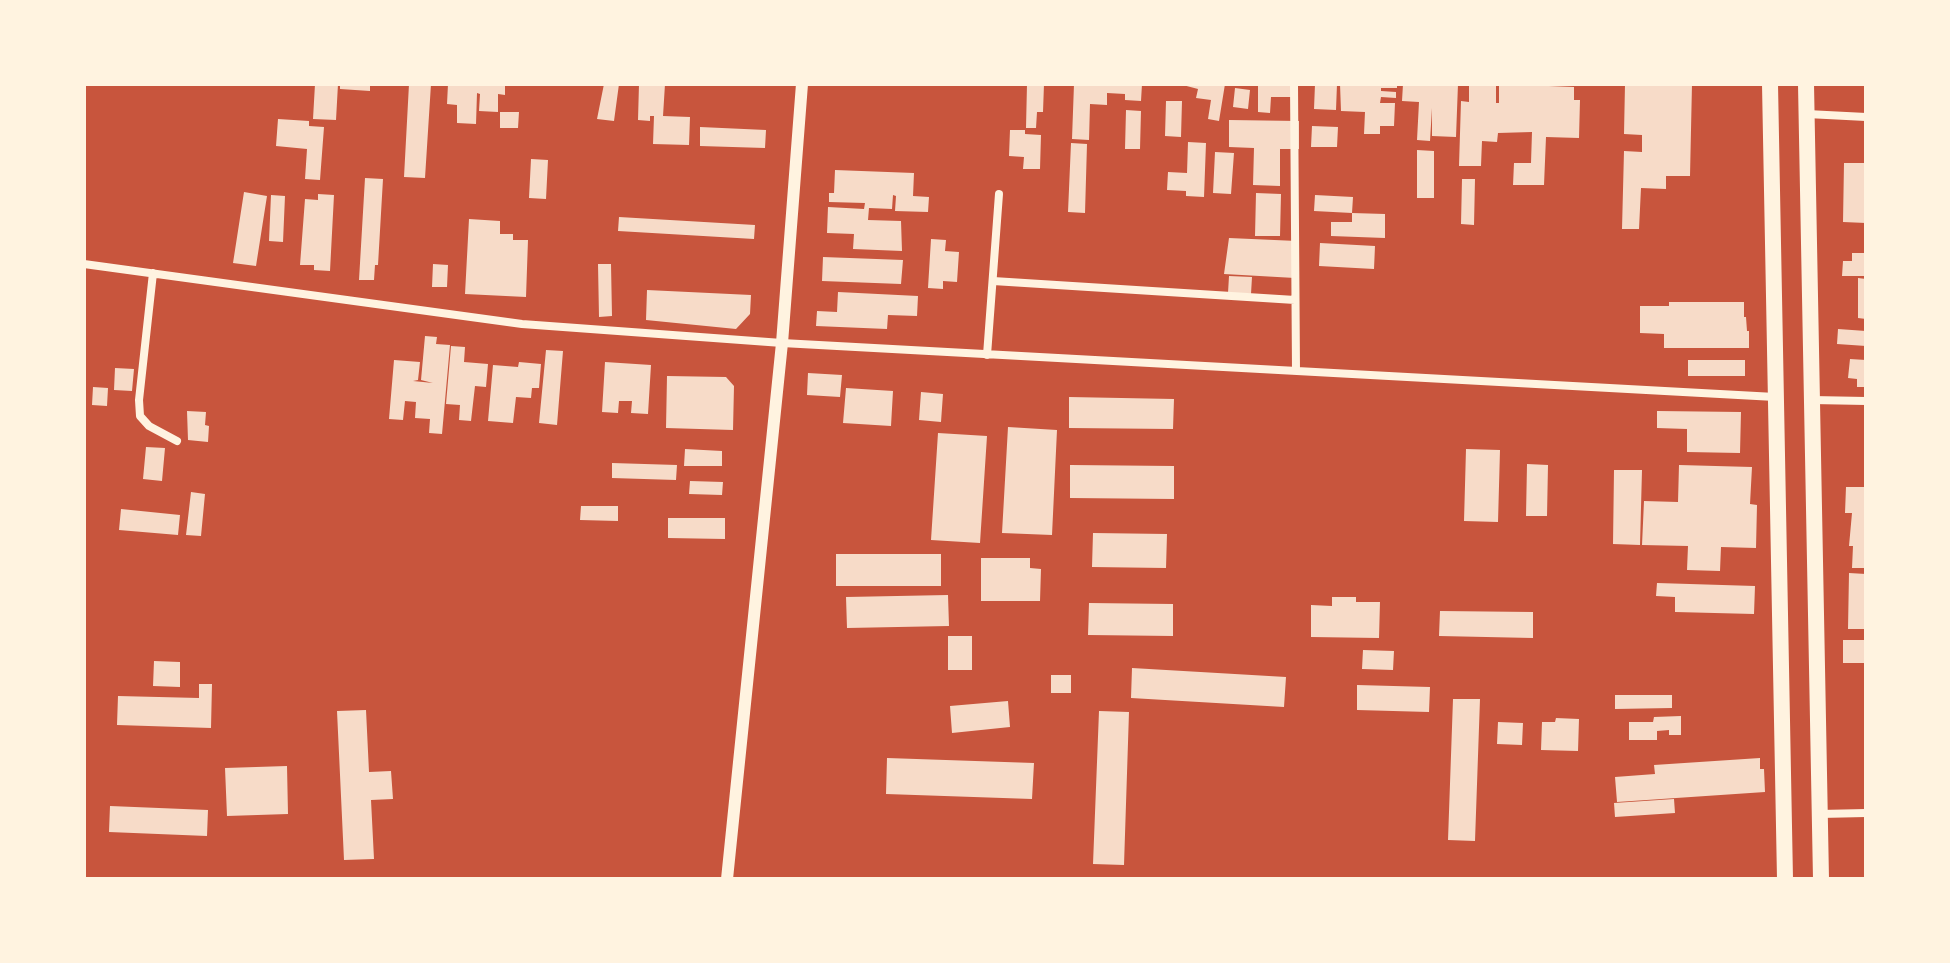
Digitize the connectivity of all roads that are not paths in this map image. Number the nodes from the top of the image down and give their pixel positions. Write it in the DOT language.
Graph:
graph roads {
  1 [pos="802,84"];
  2 [pos="1294,84"];
  3 [pos="1770,84"];
  4 [pos="1806,84"];
  5 [pos="1807,114"];
  6 [pos="1866,117"];
  7 [pos="999,194"];
  8 [pos="84,264"];
  9 [pos="153,273"];
  10 [pos="993,281"];
  11 [pos="1295,300"];
  12 [pos="782,343"];
  13 [pos="987,355"];
  14 [pos="1296,371"];
  15 [pos="1776,397"];
  16 [pos="1812,400"];
  17 [pos="1866,401"];
  18 [pos="177,441"];
  19 [pos="1866,813"];
  20 [pos="1820,814"];
  21 [pos="727,879"];
  22 [pos="1785,879"];
  23 [pos="1821,879"];
  1 -- 12 [label="street"];
  2 -- 11 [label="street"];
  3 -- 15 [label="main road"];
  4 -- 5 [label="main road"];
  5 -- 6 [label="street"];
  5 -- 16 [label="main road"];
  7 -- 10 [label="street"];
  8 -- 9 [label="street"];
  9 -- 12 [label="street"];
  9 -- 18 [label="street"];
  10 -- 11 [label="street"];
  10 -- 13 [label="street"];
  11 -- 14 [label="street"];
  12 -- 13 [label="street"];
  12 -- 21 [label="street"];
  13 -- 14 [label="street"];
  14 -- 15 [label="street"];
  15 -- 22 [label="main road"];
  16 -- 17 [label="street"];
  16 -- 20 [label="main road"];
  19 -- 20 [label="street"];
  20 -- 23 [label="main road"];
}
